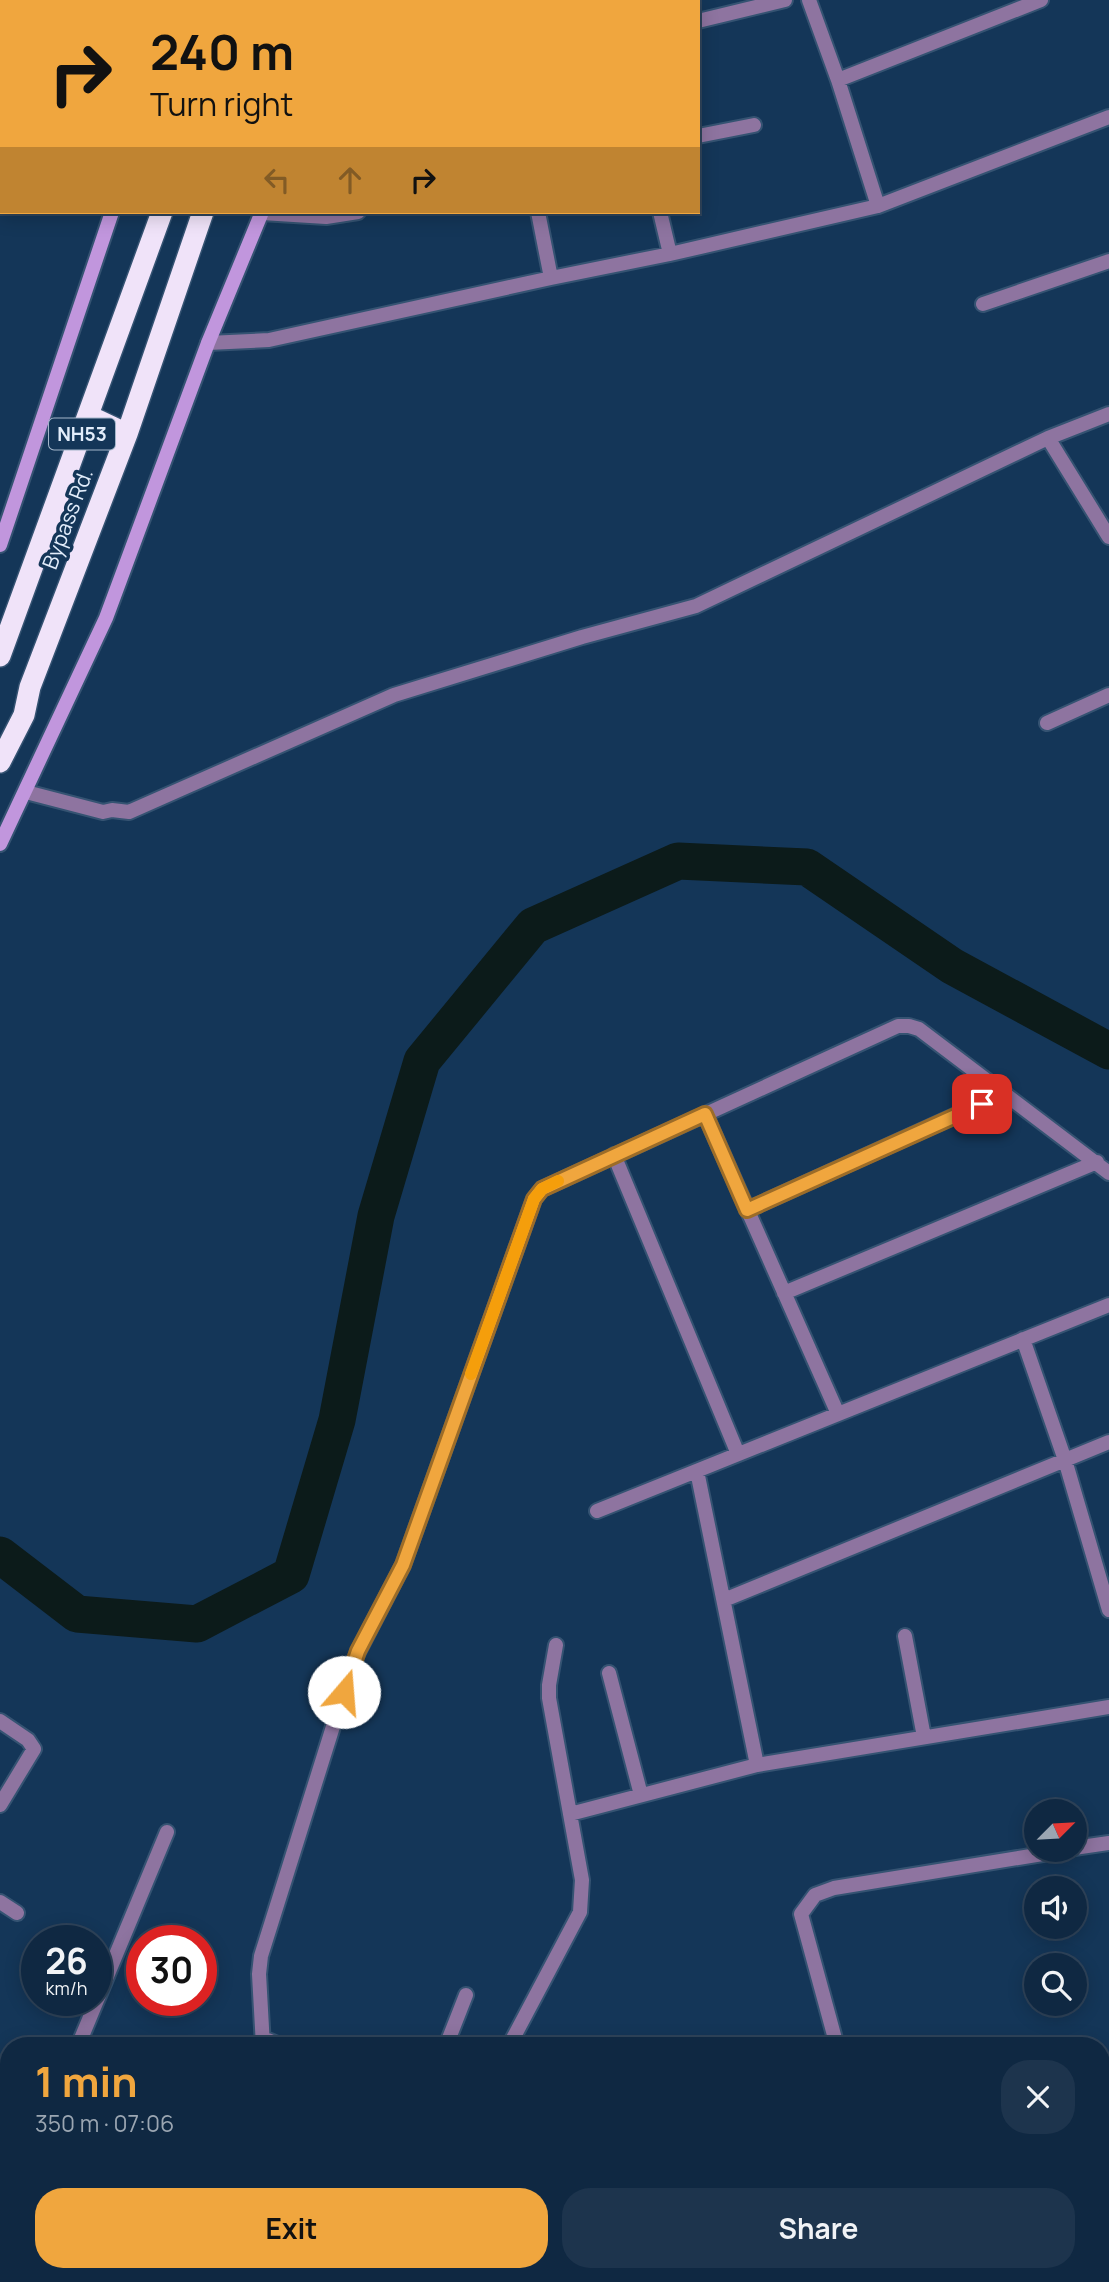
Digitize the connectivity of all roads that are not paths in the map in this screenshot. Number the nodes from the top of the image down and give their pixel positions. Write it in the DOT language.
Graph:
graph roads {
  1 [pos="785,0"];
  2 [pos="809,0"];
  3 [pos="1041,0"];
  4 [pos="700,21"];
  5 [pos="838,80"];
  6 [pos="1109,117"];
  7 [pos="754,125"];
  8 [pos="700,136"];
  9 [pos="878,206"];
  10 [pos="111,214"];
  11 [pos="161,214"];
  12 [pos="203,214"];
  13 [pos="261,214"];
  14 [pos="288,214"];
  15 [pos="345,214"];
  16 [pos="538,214"];
  17 [pos="660,214"];
  18 [pos="670,254"];
  19 [pos="1109,261"];
  20 [pos="551,278"];
  21 [pos="983,304"];
  22 [pos="208,343"];
  23 [pos="1109,414"];
  24 [pos="89,416"];
  25 [pos="127,434"];
  26 [pos="1048,438"];
  27 [pos="1109,537"];
  28 [pos="0,545"];
  29 [pos="5,628"];
  30 [pos="0,656"];
  31 [pos="1109,695"];
  32 [pos="1047,723"];
  33 [pos="0,762"];
  34 [pos="26,792"];
  35 [pos="0,844"];
  36 [pos="1005,1094"];
  37 [pos="705,1114"];
  38 [pos="614,1155"];
  39 [pos="1097,1162"];
  40 [pos="1109,1173"];
  41 [pos="747,1210"];
  42 [pos="784,1293"];
  43 [pos="1109,1305"];
  44 [pos="1024,1339"];
  45 [pos="838,1414"];
  46 [pos="1109,1442"];
  47 [pos="738,1454"];
  48 [pos="1065,1460"];
  49 [pos="697,1471"];
  50 [pos="597,1511"];
  51 [pos="724,1600"];
  52 [pos="1109,1610"];
  53 [pos="905,1636"];
  54 [pos="556,1645"];
  55 [pos="609,1673"];
  56 [pos="1109,1707"];
  57 [pos="0,1721"];
  58 [pos="924,1737"];
  59 [pos="757,1765"];
  60 [pos="641,1795"];
  61 [pos="0,1805"];
  62 [pos="570,1814"];
  63 [pos="167,1832"];
  64 [pos="1109,1843"];
  65 [pos="1087,1847"];
  66 [pos="1024,1857"];
  67 [pos="0,1902"];
  68 [pos="17,1913"];
  69 [pos="466,1994"];
  70 [pos="82,2037"];
  71 [pos="263,2037"];
  72 [pos="449,2037"];
  73 [pos="514,2037"];
  74 [pos="835,2037"];
  1 -- 4 [label="street"];
  2 -- 5 [label="street"];
  3 -- 5 [label="street"];
  5 -- 9 [label="street"];
  6 -- 9 [label="street"];
  7 -- 8 [label="street"];
  9 -- 18 [label="street"];
  10 -- 28 [label="street"];
  11 -- 24 [label="highway, Bypass Rd. / NH53"];
  12 -- 25 [label="highway, Bypass Rd."];
  13 -- 22 [label="street"];
  14 -- 15 [label="street"];
  16 -- 20 [label="street"];
  17 -- 18 [label="street"];
  18 -- 20 [label="street"];
  19 -- 21 [label="street"];
  20 -- 22 [label="street"];
  22 -- 34 [label="street"];
  23 -- 26 [label="street"];
  24 -- 25 [label="highway"];
  24 -- 29 [label="highway, Bypass Rd. / NH53"];
  25 -- 33 [label="highway, Bypass Rd."];
  26 -- 27 [label="street"];
  26 -- 34 [label="street"];
  29 -- 30 [label="highway, Bypass Rd. / NH53"];
  31 -- 32 [label="street"];
  34 -- 35 [label="street"];
  36 -- 37 [label="street"];
  36 -- 39 [label="street"];
  36 -- 41 [label="street"];
  37 -- 38 [label="street"];
  37 -- 41 [label="street"];
  38 -- 47 [label="street"];
  38 -- 71 [label="street"];
  39 -- 40 [label="street"];
  39 -- 42 [label="street"];
  41 -- 42 [label="street"];
  42 -- 45 [label="street"];
  43 -- 44 [label="street"];
  44 -- 45 [label="street"];
  44 -- 48 [label="street"];
  45 -- 47 [label="street"];
  46 -- 48 [label="street"];
  47 -- 49 [label="street"];
  48 -- 51 [label="street"];
  48 -- 52 [label="street"];
  49 -- 50 [label="street"];
  49 -- 51 [label="street"];
  51 -- 59 [label="street"];
  53 -- 58 [label="street"];
  54 -- 62 [label="street"];
  55 -- 60 [label="street"];
  56 -- 58 [label="street"];
  57 -- 61 [label="street"];
  58 -- 59 [label="street"];
  59 -- 60 [label="street"];
  60 -- 62 [label="street"];
  62 -- 73 [label="street"];
  63 -- 70 [label="street"];
  64 -- 65 [label="street"];
  66 -- 74 [label="street"];
  67 -- 68 [label="street"];
  69 -- 72 [label="street"];
}
